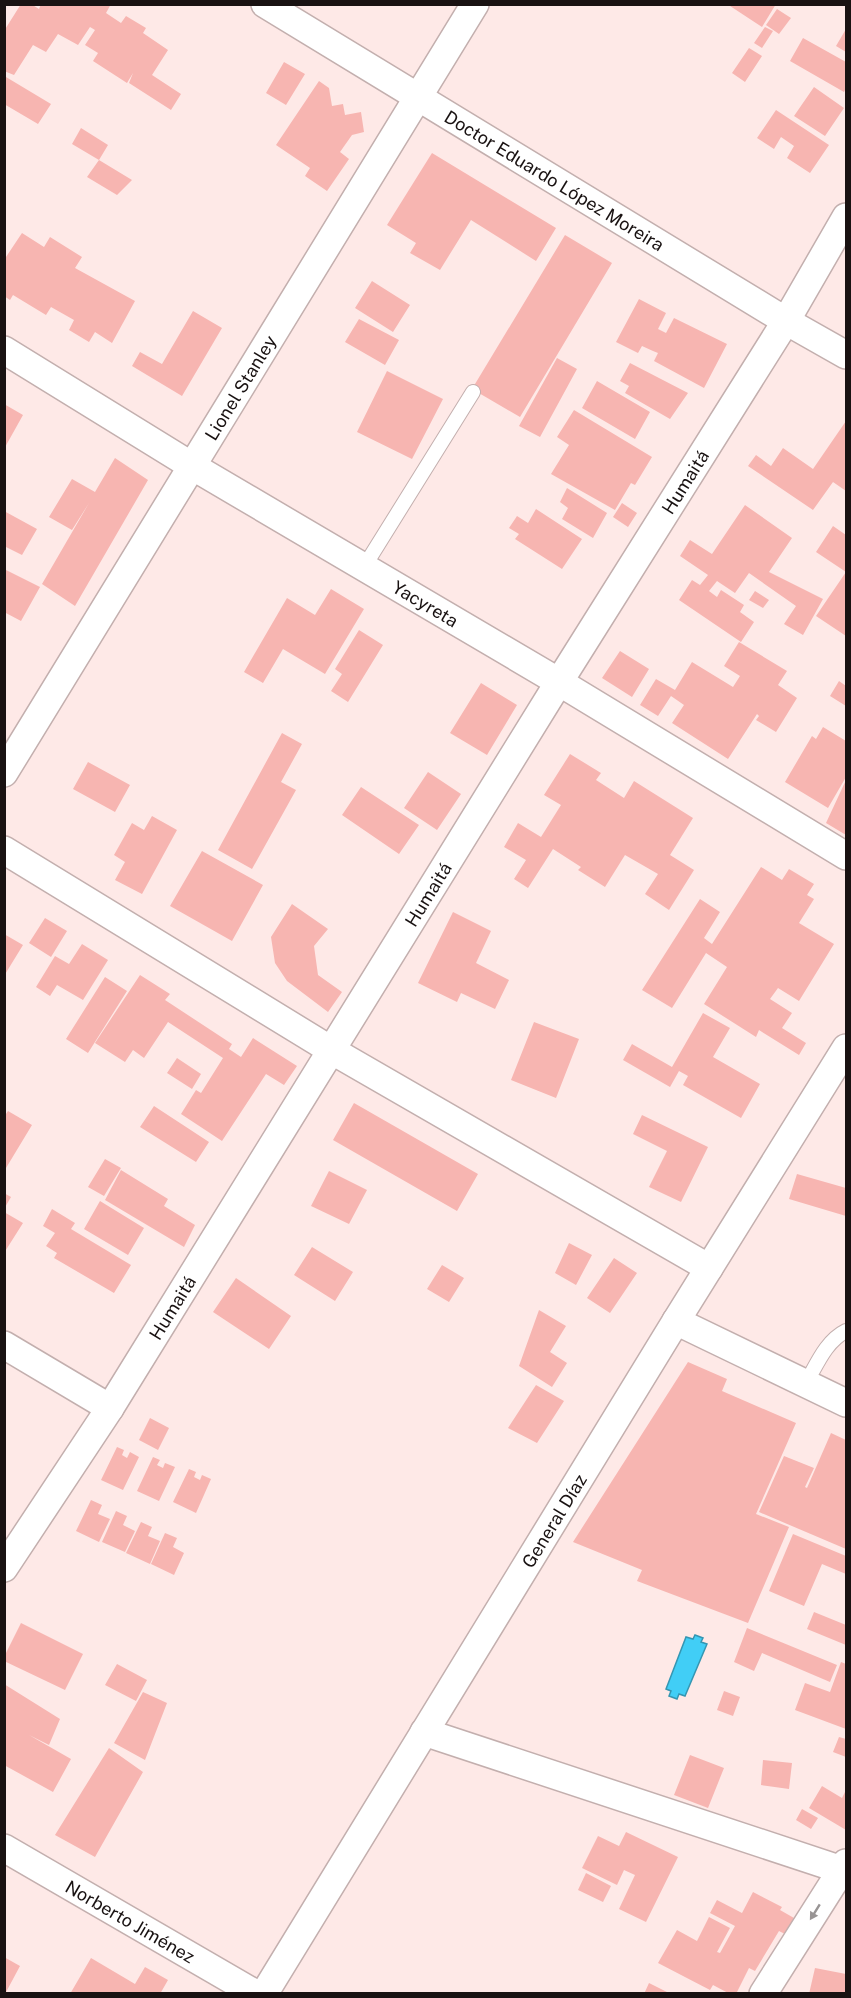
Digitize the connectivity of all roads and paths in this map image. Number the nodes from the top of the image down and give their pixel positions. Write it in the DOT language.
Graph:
graph roads {
  1 [pos="265,4"];
  2 [pos="475,4"];
  3 [pos="418,97"];
  4 [pos="846,217"];
  5 [pos="786,321"];
  6 [pos="4,350"];
  7 [pos="846,355"];
  8 [pos="473,392"];
  9 [pos="192,466"];
  10 [pos="364,567"];
  11 [pos="559,682"];
  12 [pos="4,773"];
  13 [pos="4,850"];
  14 [pos="846,856"];
  15 [pos="846,1048"];
  16 [pos="331,1050"];
  17 [pos="709,1268"];
  18 [pos="676,1321"];
  19 [pos="846,1331"];
  20 [pos="4,1345"];
  21 [pos="806,1383"];
  22 [pos="846,1403"];
  23 [pos="110,1408"];
  24 [pos="4,1568"];
  25 [pos="424,1732"];
  26 [pos="4,1848"];
  27 [pos="844,1866"];
  28 [pos="256,1994"];
  29 [pos="264,1994"];
  30 [pos="763,1994"];
  1 -- 3 [label="street, Doctor Eduardo López Moreira"];
  2 -- 3 [label="street, Lionel Stanley"];
  3 -- 5 [label="street, Doctor Eduardo López Moreira"];
  3 -- 9 [label="street, Lionel Stanley"];
  4 -- 5 [label="street, Humaitá"];
  5 -- 7 [label="street, Doctor Eduardo López Moreira"];
  5 -- 11 [label="street, Humaitá"];
  6 -- 9 [label="street, Yacyreta"];
  8 -- 10 [label="lane"];
  9 -- 10 [label="street, Yacyreta"];
  9 -- 12 [label="street, Lionel Stanley"];
  10 -- 11 [label="street, Yacyreta"];
  11 -- 14 [label="street, Yacyreta"];
  11 -- 16 [label="street, Humaitá"];
  13 -- 16 [label="street"];
  15 -- 17 [label="street, General Díaz"];
  16 -- 17 [label="street"];
  16 -- 23 [label="street, Humaitá"];
  17 -- 18 [label="street, General Díaz"];
  18 -- 21 [label="street"];
  18 -- 25 [label="street, General Díaz"];
  19 -- 21 [label="lane"];
  20 -- 23 [label="street"];
  21 -- 22 [label="street"];
  23 -- 24 [label="street, Humaitá"];
  25 -- 27 [label="street"];
  25 -- 29 [label="street, General Díaz"];
  26 -- 28 [label="street, Norberto Jiménez"];
  27 -- 30 [label="street, one-way"];
}
